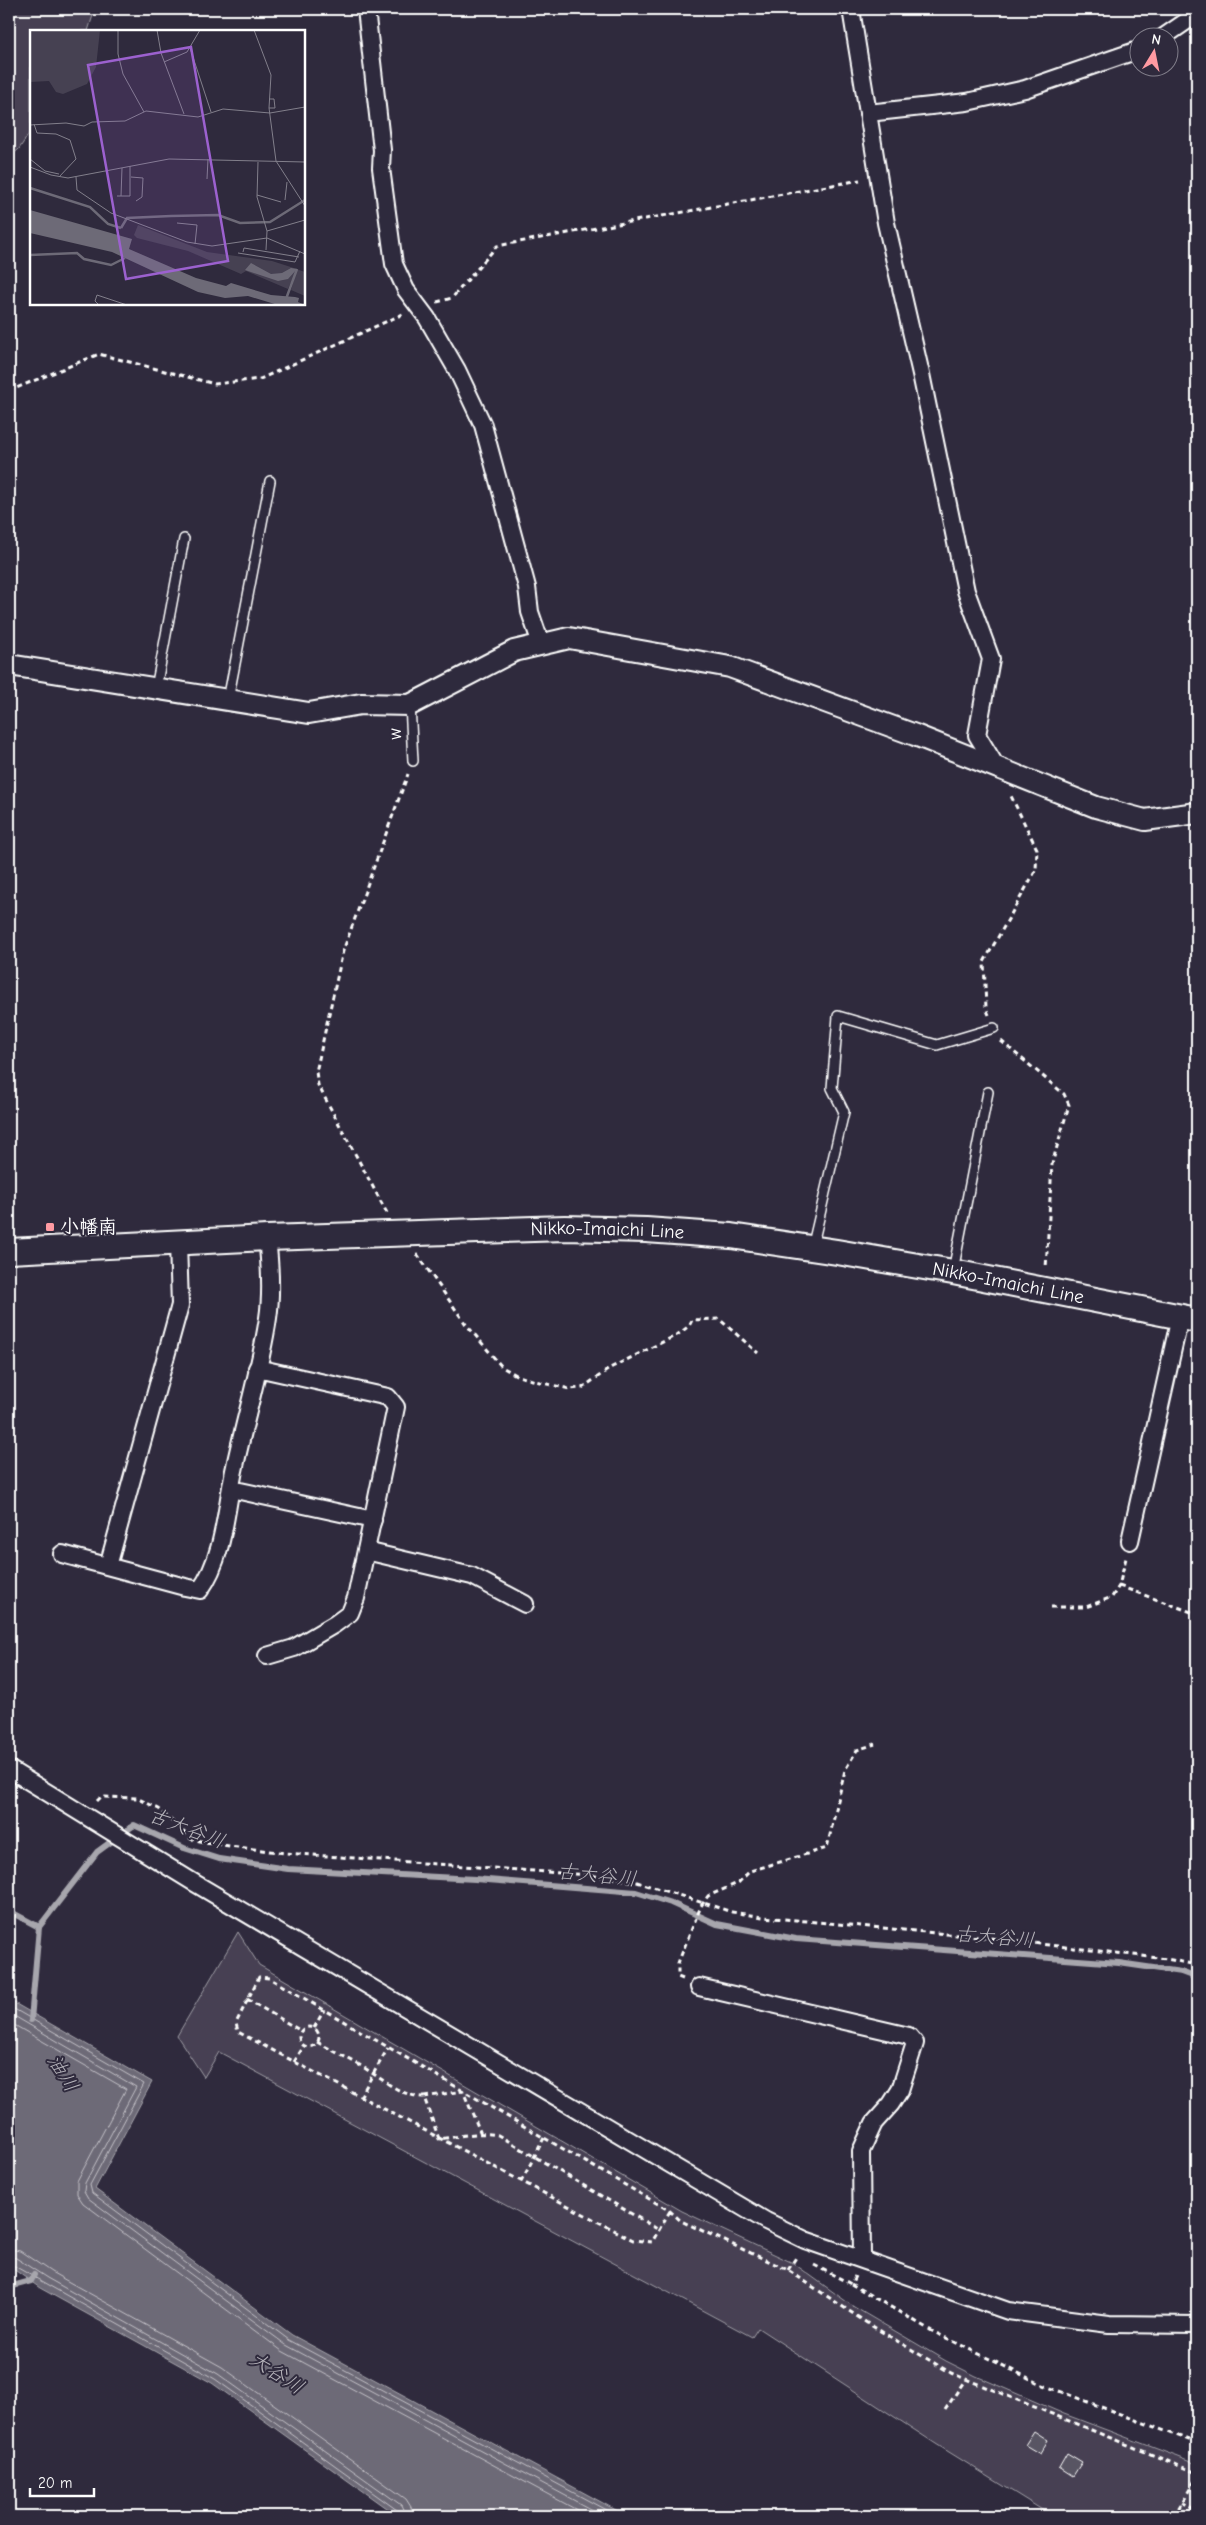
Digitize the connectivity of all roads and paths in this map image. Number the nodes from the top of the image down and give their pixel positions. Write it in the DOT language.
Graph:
graph roads {
  1 [pos="366,9"];
  2 [pos="851,9"];
  3 [pos="1197,14"];
  4 [pos="1177,28"];
  5 [pos="1128,54"];
  6 [pos="868,113"];
  7 [pos="878,176"];
  8 [pos="419,307"];
  9 [pos="9,391"];
  10 [pos="270,481"];
  11 [pos="184,539"];
  12 [pos="541,644"];
  13 [pos="9,666"];
  14 [pos="156,689"];
  15 [pos="228,700"];
  16 [pos="410,705"];
  17 [pos="413,761"];
  18 [pos="997,768"];
  19 [pos="1197,813"];
  20 [pos="994,1028"];
  21 [pos="988,1092"];
  22 [pos="365,1174"];
  23 [pos="268,1238"];
  24 [pos="178,1243"];
  25 [pos="812,1248"];
  26 [pos="9,1251"];
  27 [pos="953,1272"];
  28 [pos="1045,1290"];
  29 [pos="446,1297"];
  30 [pos="1189,1319"];
  31 [pos="758,1353"];
  32 [pos="257,1368"];
  33 [pos="231,1490"];
  34 [pos="373,1520"];
  35 [pos="1130,1541"];
  36 [pos="366,1552"];
  37 [pos="62,1554"];
  38 [pos="108,1566"];
  39 [pos="1118,1586"];
  40 [pos="524,1604"];
  41 [pos="1051,1607"];
  42 [pos="1197,1614"];
  43 [pos="266,1656"];
  44 [pos="875,1744"];
  45 [pos="9,1770"];
  46 [pos="84,1817"];
  47 [pos="704,1902"];
  48 [pos="1197,1965"];
  49 [pos="699,1987"];
  50 [pos="247,1999"];
  51 [pos="324,2010"];
  52 [pos="314,2028"];
  53 [pos="301,2031"];
  54 [pos="317,2042"];
  55 [pos="304,2046"];
  56 [pos="388,2048"];
  57 [pos="294,2062"];
  58 [pos="373,2074"];
  59 [pos="463,2091"];
  60 [pos="360,2097"];
  61 [pos="424,2097"];
  62 [pos="481,2134"];
  63 [pos="544,2138"];
  64 [pos="439,2139"];
  65 [pos="534,2156"];
  66 [pos="521,2182"];
  67 [pos="670,2211"];
  68 [pos="659,2230"];
  69 [pos="797,2256"];
  70 [pos="862,2259"];
  71 [pos="788,2270"];
  72 [pos="1197,2325"];
  73 [pos="965,2380"];
  74 [pos="945,2410"];
  75 [pos="1197,2443"];
  76 [pos="1197,2475"];
  77 [pos="1182,2502"];
  78 [pos="1197,2511"];
  79 [pos="1174,2516"];
  1 -- 8 [label="street"];
  2 -- 6 [label="street"];
  3 -- 4 [label="street"];
  5 -- 6 [label="street"];
  6 -- 7 [label="street"];
  7 -- 8 [label="path"];
  7 -- 18 [label="street"];
  8 -- 9 [label="path"];
  8 -- 12 [label="street"];
  10 -- 15 [label="lane"];
  11 -- 14 [label="lane"];
  12 -- 16 [label="street"];
  12 -- 18 [label="street"];
  13 -- 14 [label="street"];
  14 -- 15 [label="street"];
  15 -- 16 [label="street"];
  16 -- 17 [label="lane, w"];
  17 -- 22 [label="path"];
  18 -- 19 [label="street"];
  18 -- 20 [label="path"];
  20 -- 25 [label="lane"];
  20 -- 28 [label="path"];
  21 -- 27 [label="lane"];
  23 -- 24 [label="main road, Nikko-Imaichi Line"];
  23 -- 25 [label="main road, Nikko-Imaichi Line"];
  23 -- 32 [label="street"];
  24 -- 26 [label="main road, Nikko-Imaichi Line"];
  24 -- 38 [label="street"];
  25 -- 27 [label="main road, Nikko-Imaichi Line"];
  27 -- 28 [label="main road, Nikko-Imaichi Line"];
  28 -- 30 [label="main road, Nikko-Imaichi Line"];
  29 -- 31 [label="path"];
  30 -- 35 [label="street"];
  32 -- 33 [label="street"];
  32 -- 34 [label="street"];
  33 -- 34 [label="street"];
  33 -- 38 [label="street"];
  34 -- 36 [label="street"];
  35 -- 39 [label="path"];
  36 -- 40 [label="street"];
  36 -- 43 [label="street"];
  37 -- 38 [label="street"];
  39 -- 41 [label="path"];
  39 -- 42 [label="path"];
  44 -- 47 [label="path"];
  45 -- 46 [label="street"];
  46 -- 47 [label="path"];
  46 -- 70 [label="street"];
  47 -- 48 [label="path"];
  47 -- 49 [label="path"];
  49 -- 70 [label="street"];
  50 -- 51 [label="path"];
  50 -- 53 [label="path"];
  50 -- 57 [label="path"];
  51 -- 52 [label="path"];
  51 -- 56 [label="path"];
  52 -- 53 [label="path"];
  52 -- 54 [label="path"];
  53 -- 55 [label="path"];
  54 -- 55 [label="path"];
  54 -- 58 [label="path"];
  55 -- 57 [label="path"];
  56 -- 58 [label="path"];
  56 -- 59 [label="path"];
  57 -- 60 [label="path"];
  58 -- 60 [label="path"];
  58 -- 61 [label="path"];
  59 -- 61 [label="path"];
  59 -- 62 [label="path"];
  59 -- 63 [label="path"];
  60 -- 64 [label="path"];
  61 -- 64 [label="path"];
  62 -- 64 [label="path"];
  62 -- 65 [label="path"];
  63 -- 65 [label="path"];
  63 -- 67 [label="path"];
  64 -- 66 [label="path"];
  65 -- 66 [label="path"];
  65 -- 68 [label="path"];
  66 -- 68 [label="path"];
  67 -- 68 [label="path"];
  67 -- 71 [label="path"];
  69 -- 71 [label="path"];
  70 -- 72 [label="street"];
  70 -- 75 [label="path"];
  71 -- 73 [label="path"];
  73 -- 74 [label="path"];
  73 -- 76 [label="path"];
  76 -- 77 [label="path"];
  77 -- 78 [label="path"];
  77 -- 79 [label="path"];
}
